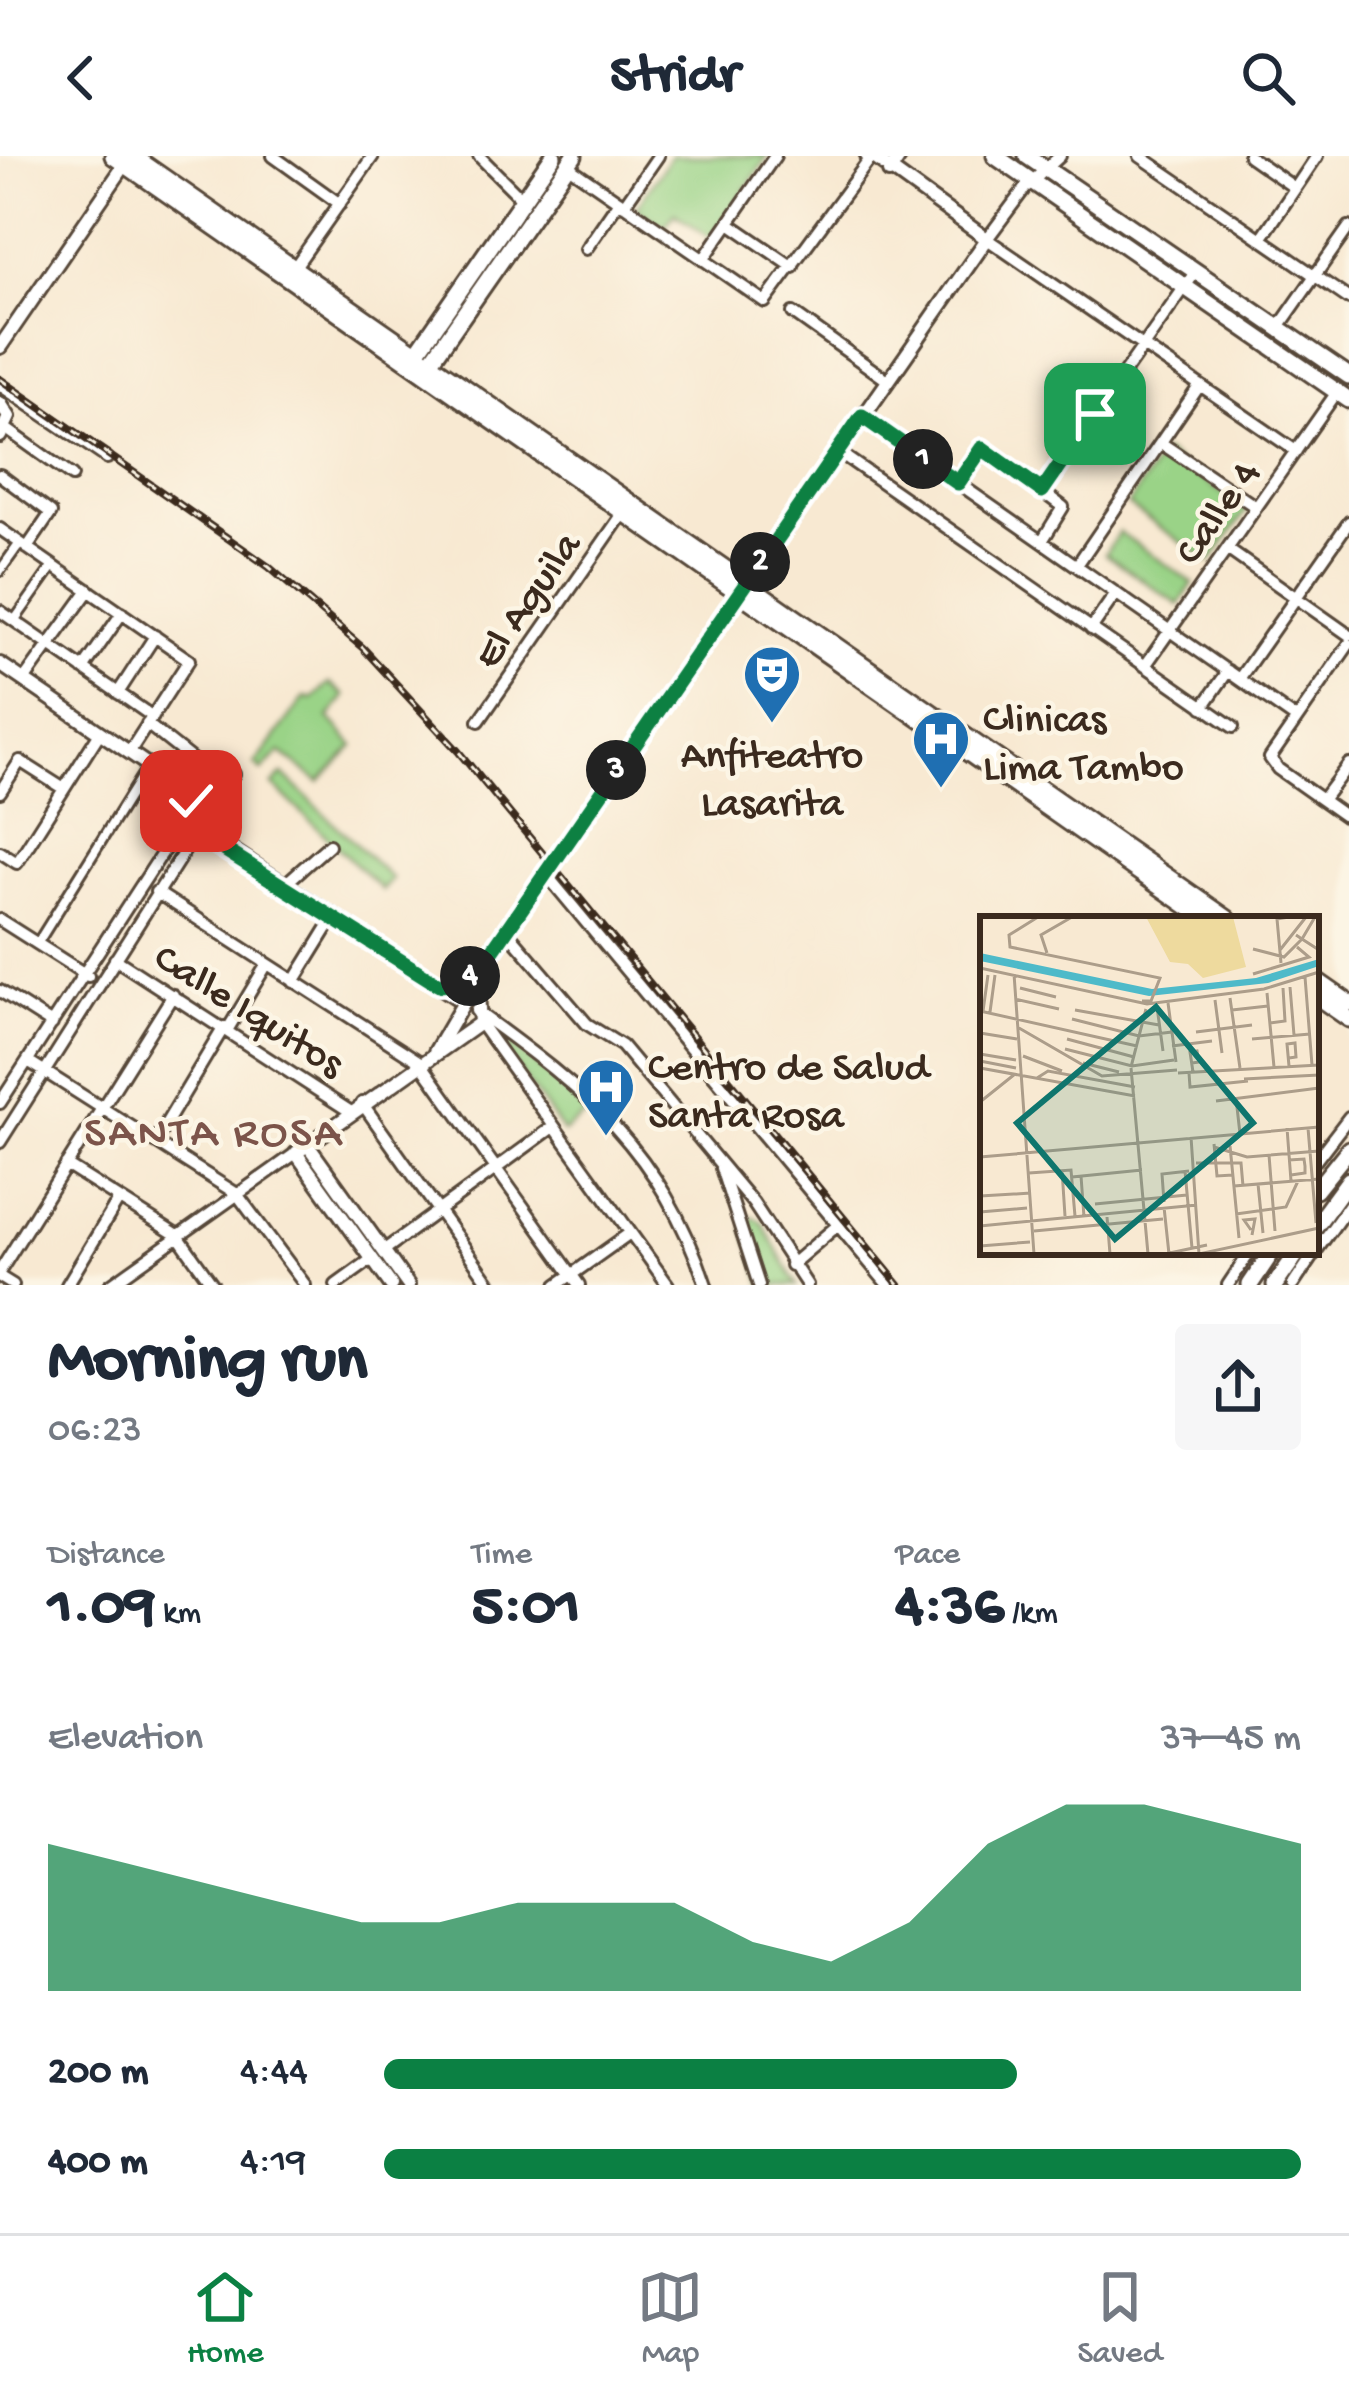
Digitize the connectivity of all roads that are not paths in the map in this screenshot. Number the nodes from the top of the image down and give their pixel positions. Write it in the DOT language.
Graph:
graph roads {
  1 [pos="273,156"];
  2 [pos="373,156"];
  3 [pos="479,156"];
  4 [pos="658,156"];
  5 [pos="775,156"];
  6 [pos="900,156"];
  7 [pos="995,156"];
  8 [pos="1027,156"];
  9 [pos="1060,156"];
  10 [pos="1140,156"];
  11 [pos="1249,156"];
  12 [pos="1317,156"];
  13 [pos="870,157"];
  14 [pos="125,158"];
  15 [pos="565,159"];
  16 [pos="1048,170"];
  17 [pos="889,172"];
  18 [pos="1033,182"];
  19 [pos="1295,188"];
  20 [pos="523,200"];
  21 [pos="621,203"];
  22 [pos="340,204"];
  23 [pos="729,223"];
  24 [pos="1349,227"];
  25 [pos="987,239"];
  26 [pos="1261,239"];
  27 [pos="586,249"];
  28 [pos="703,260"];
  29 [pos="793,267"];
  30 [pos="1196,271"];
  31 [pos="291,273"];
  32 [pos="1315,275"];
  33 [pos="1185,287"];
  34 [pos="1349,299"];
  35 [pos="794,313"];
  36 [pos="1279,327"];
  37 [pos="1143,346"];
  38 [pos="0,347"];
  39 [pos="420,363"];
  40 [pos="1349,376"];
  41 [pos="887,380"];
  42 [pos="0,385"];
  43 [pos="1201,386"];
  44 [pos="1343,396"];
  45 [pos="0,403"];
  46 [pos="862,416"];
  47 [pos="2,430"];
  48 [pos="1161,442"];
  49 [pos="837,451"];
  50 [pos="1296,451"];
  51 [pos="106,458"];
  52 [pos="0,475"];
  53 [pos="72,476"];
  54 [pos="958,483"];
  55 [pos="1042,491"];
  56 [pos="1256,507"];
  57 [pos="624,512"];
  58 [pos="1349,522"];
  59 [pos="0,530"];
  60 [pos="1042,542"];
  61 [pos="24,546"];
  62 [pos="1227,549"];
  63 [pos="52,566"];
  64 [pos="1077,566"];
  65 [pos="0,571"];
  66 [pos="742,588"];
  67 [pos="88,590"];
  68 [pos="1116,593"];
  69 [pos="1295,597"];
  70 [pos="0,611"];
  71 [pos="122,613"];
  72 [pos="14,621"];
  73 [pos="1091,629"];
  74 [pos="1170,631"];
  75 [pos="155,636"];
  76 [pos="1349,640"];
  77 [pos="50,646"];
  78 [pos="0,664"];
  79 [pos="1144,666"];
  80 [pos="83,669"];
  81 [pos="1233,675"];
  82 [pos="24,680"];
  83 [pos="118,693"];
  84 [pos="1203,706"];
  85 [pos="1296,719"];
  86 [pos="150,720"];
  87 [pos="479,721"];
  88 [pos="1233,727"];
  89 [pos="99,734"];
  90 [pos="130,751"];
  91 [pos="1349,764"];
  92 [pos="149,765"];
  93 [pos="234,774"];
  94 [pos="64,789"];
  95 [pos="0,792"];
  96 [pos="1322,800"];
  97 [pos="191,801"];
  98 [pos="1349,819"];
  99 [pos="183,821"];
  100 [pos="199,829"];
  101 [pos="329,845"];
  102 [pos="0,852"];
  103 [pos="545,873"];
  104 [pos="284,885"];
  105 [pos="156,892"];
  106 [pos="1202,916"];
  107 [pos="1224,916"];
  108 [pos="334,917"];
  109 [pos="0,920"];
  110 [pos="506,930"];
  111 [pos="37,944"];
  112 [pos="490,954"];
  113 [pos="115,959"];
  114 [pos="268,964"];
  115 [pos="85,974"];
  116 [pos="477,978"];
  117 [pos="294,982"];
  118 [pos="1319,982"];
  119 [pos="99,984"];
  120 [pos="439,985"];
  121 [pos="0,991"];
  122 [pos="173,995"];
  123 [pos="1319,998"];
  124 [pos="464,1002"];
  125 [pos="1349,1003"];
  126 [pos="482,1019"];
  127 [pos="1349,1019"];
  128 [pos="52,1024"];
  129 [pos="226,1028"];
  130 [pos="435,1052"];
  131 [pos="28,1061"];
  132 [pos="421,1062"];
  133 [pos="45,1072"];
  134 [pos="0,1103"];
  135 [pos="357,1107"];
  136 [pos="101,1108"];
  137 [pos="1349,1117"];
  138 [pos="553,1126"];
  139 [pos="0,1142"];
  140 [pos="155,1142"];
  141 [pos="301,1148"];
  142 [pos="1349,1149"];
  143 [pos="1319,1156"];
  144 [pos="718,1160"];
  145 [pos="66,1165"];
  146 [pos="495,1169"];
  147 [pos="1349,1180"];
  148 [pos="1319,1186"];
  149 [pos="237,1194"];
  150 [pos="119,1199"];
  151 [pos="1349,1205"];
  152 [pos="438,1210"];
  153 [pos="758,1211"];
  154 [pos="1319,1221"];
  155 [pos="739,1223"];
  156 [pos="838,1225"];
  157 [pos="630,1233"];
  158 [pos="178,1236"];
  159 [pos="1319,1247"];
  160 [pos="377,1255"];
  161 [pos="1248,1255"];
  162 [pos="1270,1255"];
  163 [pos="1296,1255"];
  164 [pos="1313,1255"];
  165 [pos="791,1265"];
  166 [pos="0,1274"];
  167 [pos="127,1280"];
  168 [pos="575,1280"];
  169 [pos="13,1285"];
  170 [pos="67,1285"];
  171 [pos="110,1285"];
  172 [pos="213,1285"];
  173 [pos="305,1285"];
  174 [pos="336,1285"];
  175 [pos="391,1285"];
  176 [pos="408,1285"];
  177 [pos="491,1285"];
  178 [pos="557,1285"];
  179 [pos="668,1285"];
  180 [pos="706,1285"];
  181 [pos="759,1285"];
  182 [pos="807,1285"];
  183 [pos="888,1285"];
  184 [pos="1228,1285"];
  185 [pos="1250,1285"];
  186 [pos="1276,1285"];
  187 [pos="1293,1285"];
  1 -- 22 [label="street"];
  2 -- 22 [label="street"];
  3 -- 20 [label="street"];
  4 -- 21 [label="street"];
  5 -- 23 [label="street"];
  6 -- 17 [label="street"];
  7 -- 18 [label="main road"];
  8 -- 16 [label="main road"];
  9 -- 16 [label="street"];
  10 -- 26 [label="street"];
  11 -- 19 [label="street"];
  12 -- 19 [label="street"];
  13 -- 17 [label="street"];
  13 -- 29 [label="street"];
  14 -- 31 [label="main road"];
  14 -- 38 [label="street"];
  15 -- 20 [label="main road"];
  15 -- 21 [label="street"];
  15 -- 39 [label="main road"];
  16 -- 18 [label="street"];
  16 -- 30 [label="main road"];
  17 -- 25 [label="street"];
  18 -- 25 [label="street"];
  18 -- 33 [label="main road"];
  19 -- 26 [label="street"];
  20 -- 39 [label="main road"];
  21 -- 27 [label="street"];
  21 -- 28 [label="street"];
  22 -- 31 [label="street"];
  23 -- 28 [label="street"];
  23 -- 29 [label="street"];
  24 -- 32 [label="street"];
  25 -- 37 [label="street"];
  25 -- 41 [label="street"];
  26 -- 32 [label="street"];
  28 -- 29 [label="street"];
  30 -- 33 [label="street"];
  30 -- 36 [label="main road"];
  31 -- 39 [label="main road"];
  32 -- 34 [label="street"];
  32 -- 36 [label="street"];
  33 -- 37 [label="street"];
  33 -- 44 [label="main road"];
  35 -- 41 [label="street"];
  36 -- 40 [label="main road"];
  37 -- 43 [label="street"];
  37 -- 55 [label="street"];
  39 -- 57 [label="main road"];
  39 -- 66 [label="main road"];
  41 -- 46 [label="street"];
  42 -- 51 [label="street"];
  43 -- 48 [label="street"];
  43 -- 50 [label="street"];
  44 -- 50 [label="street, Calle 4"];
  45 -- 47 [label="street"];
  46 -- 49 [label="street"];
  46 -- 54 [label="street"];
  47 -- 53 [label="street"];
  48 -- 56 [label="street"];
  48 -- 64 [label="street"];
  49 -- 66 [label="street"];
  49 -- 73 [label="street"];
  50 -- 56 [label="street, Calle 4"];
  52 -- 61 [label="street"];
  54 -- 55 [label="street"];
  54 -- 60 [label="street"];
  55 -- 60 [label="street"];
  56 -- 62 [label="street, Calle 4"];
  57 -- 66 [label="main road"];
  57 -- 87 [label="street, El Aguila"];
  58 -- 69 [label="street"];
  59 -- 61 [label="street"];
  60 -- 64 [label="street"];
  61 -- 63 [label="street"];
  61 -- 65 [label="street"];
  62 -- 69 [label="street"];
  62 -- 74 [label="street, Calle 4"];
  63 -- 67 [label="street"];
  63 -- 72 [label="street"];
  64 -- 68 [label="street"];
  66 -- 103 [label="street"];
  66 -- 106 [label="main road"];
  66 -- 107 [label="main road"];
  67 -- 71 [label="street"];
  67 -- 77 [label="street"];
  68 -- 73 [label="street"];
  68 -- 74 [label="street"];
  69 -- 76 [label="street"];
  69 -- 81 [label="street"];
  70 -- 72 [label="street"];
  71 -- 75 [label="street"];
  71 -- 80 [label="street"];
  72 -- 77 [label="street"];
  73 -- 79 [label="street"];
  74 -- 79 [label="street, Calle 4"];
  74 -- 81 [label="street"];
  75 -- 83 [label="street"];
  75 -- 86 [label="street"];
  76 -- 85 [label="street"];
  77 -- 80 [label="street"];
  77 -- 82 [label="street"];
  78 -- 82 [label="street"];
  79 -- 84 [label="street"];
  80 -- 83 [label="street"];
  81 -- 84 [label="street"];
  81 -- 85 [label="street"];
  82 -- 89 [label="street"];
  83 -- 86 [label="street"];
  84 -- 88 [label="street"];
  85 -- 96 [label="street"];
  86 -- 90 [label="street"];
  86 -- 93 [label="street"];
  89 -- 90 [label="street"];
  89 -- 94 [label="street"];
  90 -- 92 [label="street"];
  91 -- 96 [label="street"];
  92 -- 97 [label="street"];
  92 -- 111 [label="street"];
  94 -- 95 [label="street"];
  94 -- 102 [label="street"];
  96 -- 98 [label="street"];
  97 -- 99 [label="street"];
  97 -- 100 [label="street"];
  99 -- 100 [label="street"];
  99 -- 115 [label="street"];
  100 -- 104 [label="street"];
  100 -- 105 [label="street"];
  101 -- 104 [label="street"];
  103 -- 110 [label="street"];
  103 -- 156 [label="street"];
  104 -- 108 [label="street"];
  105 -- 113 [label="street"];
  105 -- 114 [label="street"];
  108 -- 117 [label="street"];
  108 -- 120 [label="street"];
  109 -- 111 [label="street"];
  110 -- 112 [label="street"];
  110 -- 144 [label="street"];
  111 -- 115 [label="street"];
  112 -- 116 [label="street"];
  112 -- 120 [label="street"];
  113 -- 119 [label="street"];
  113 -- 122 [label="street, Calle Iquitos"];
  114 -- 117 [label="street"];
  114 -- 129 [label="street"];
  115 -- 119 [label="street"];
  115 -- 128 [label="street"];
  116 -- 124 [label="street"];
  116 -- 126 [label="street"];
  117 -- 132 [label="street"];
  118 -- 125 [label="main road"];
  119 -- 133 [label="street"];
  120 -- 124 [label="street"];
  121 -- 128 [label="street"];
  122 -- 129 [label="street, Calle Iquitos"];
  122 -- 136 [label="street"];
  123 -- 127 [label="main road"];
  124 -- 126 [label="street"];
  124 -- 130 [label="street"];
  126 -- 130 [label="street"];
  126 -- 138 [label="street"];
  126 -- 180 [label="street"];
  128 -- 131 [label="street"];
  129 -- 135 [label="street, Calle Iquitos"];
  129 -- 140 [label="street"];
  130 -- 132 [label="street"];
  131 -- 133 [label="street"];
  131 -- 134 [label="street"];
  132 -- 135 [label="street"];
  132 -- 146 [label="street"];
  133 -- 136 [label="street"];
  133 -- 139 [label="street"];
  135 -- 141 [label="street"];
  135 -- 152 [label="street, Calle Iquitos"];
  136 -- 140 [label="street"];
  136 -- 145 [label="street"];
  137 -- 143 [label="street"];
  138 -- 146 [label="street"];
  138 -- 157 [label="street"];
  140 -- 149 [label="street"];
  141 -- 149 [label="street"];
  141 -- 160 [label="street"];
  142 -- 148 [label="main road"];
  144 -- 153 [label="street"];
  144 -- 155 [label="street"];
  145 -- 150 [label="street"];
  145 -- 166 [label="street"];
  146 -- 152 [label="street"];
  146 -- 168 [label="street"];
  147 -- 154 [label="main road"];
  149 -- 158 [label="street"];
  149 -- 173 [label="street"];
  150 -- 158 [label="street"];
  150 -- 170 [label="street"];
  151 -- 159 [label="street"];
  152 -- 160 [label="street"];
  152 -- 177 [label="street, Calle Iquitos"];
  153 -- 155 [label="street"];
  153 -- 165 [label="street"];
  155 -- 181 [label="street"];
  156 -- 165 [label="street"];
  156 -- 183 [label="street"];
  157 -- 168 [label="street"];
  157 -- 179 [label="street"];
  158 -- 167 [label="street"];
  158 -- 172 [label="street"];
  160 -- 174 [label="street"];
  160 -- 175 [label="street"];
  160 -- 176 [label="street"];
  161 -- 184 [label="street"];
  162 -- 185 [label="main road"];
  163 -- 186 [label="main road"];
  164 -- 187 [label="street"];
  165 -- 182 [label="street"];
  166 -- 169 [label="street"];
  167 -- 171 [label="street"];
  168 -- 178 [label="street"];
}
